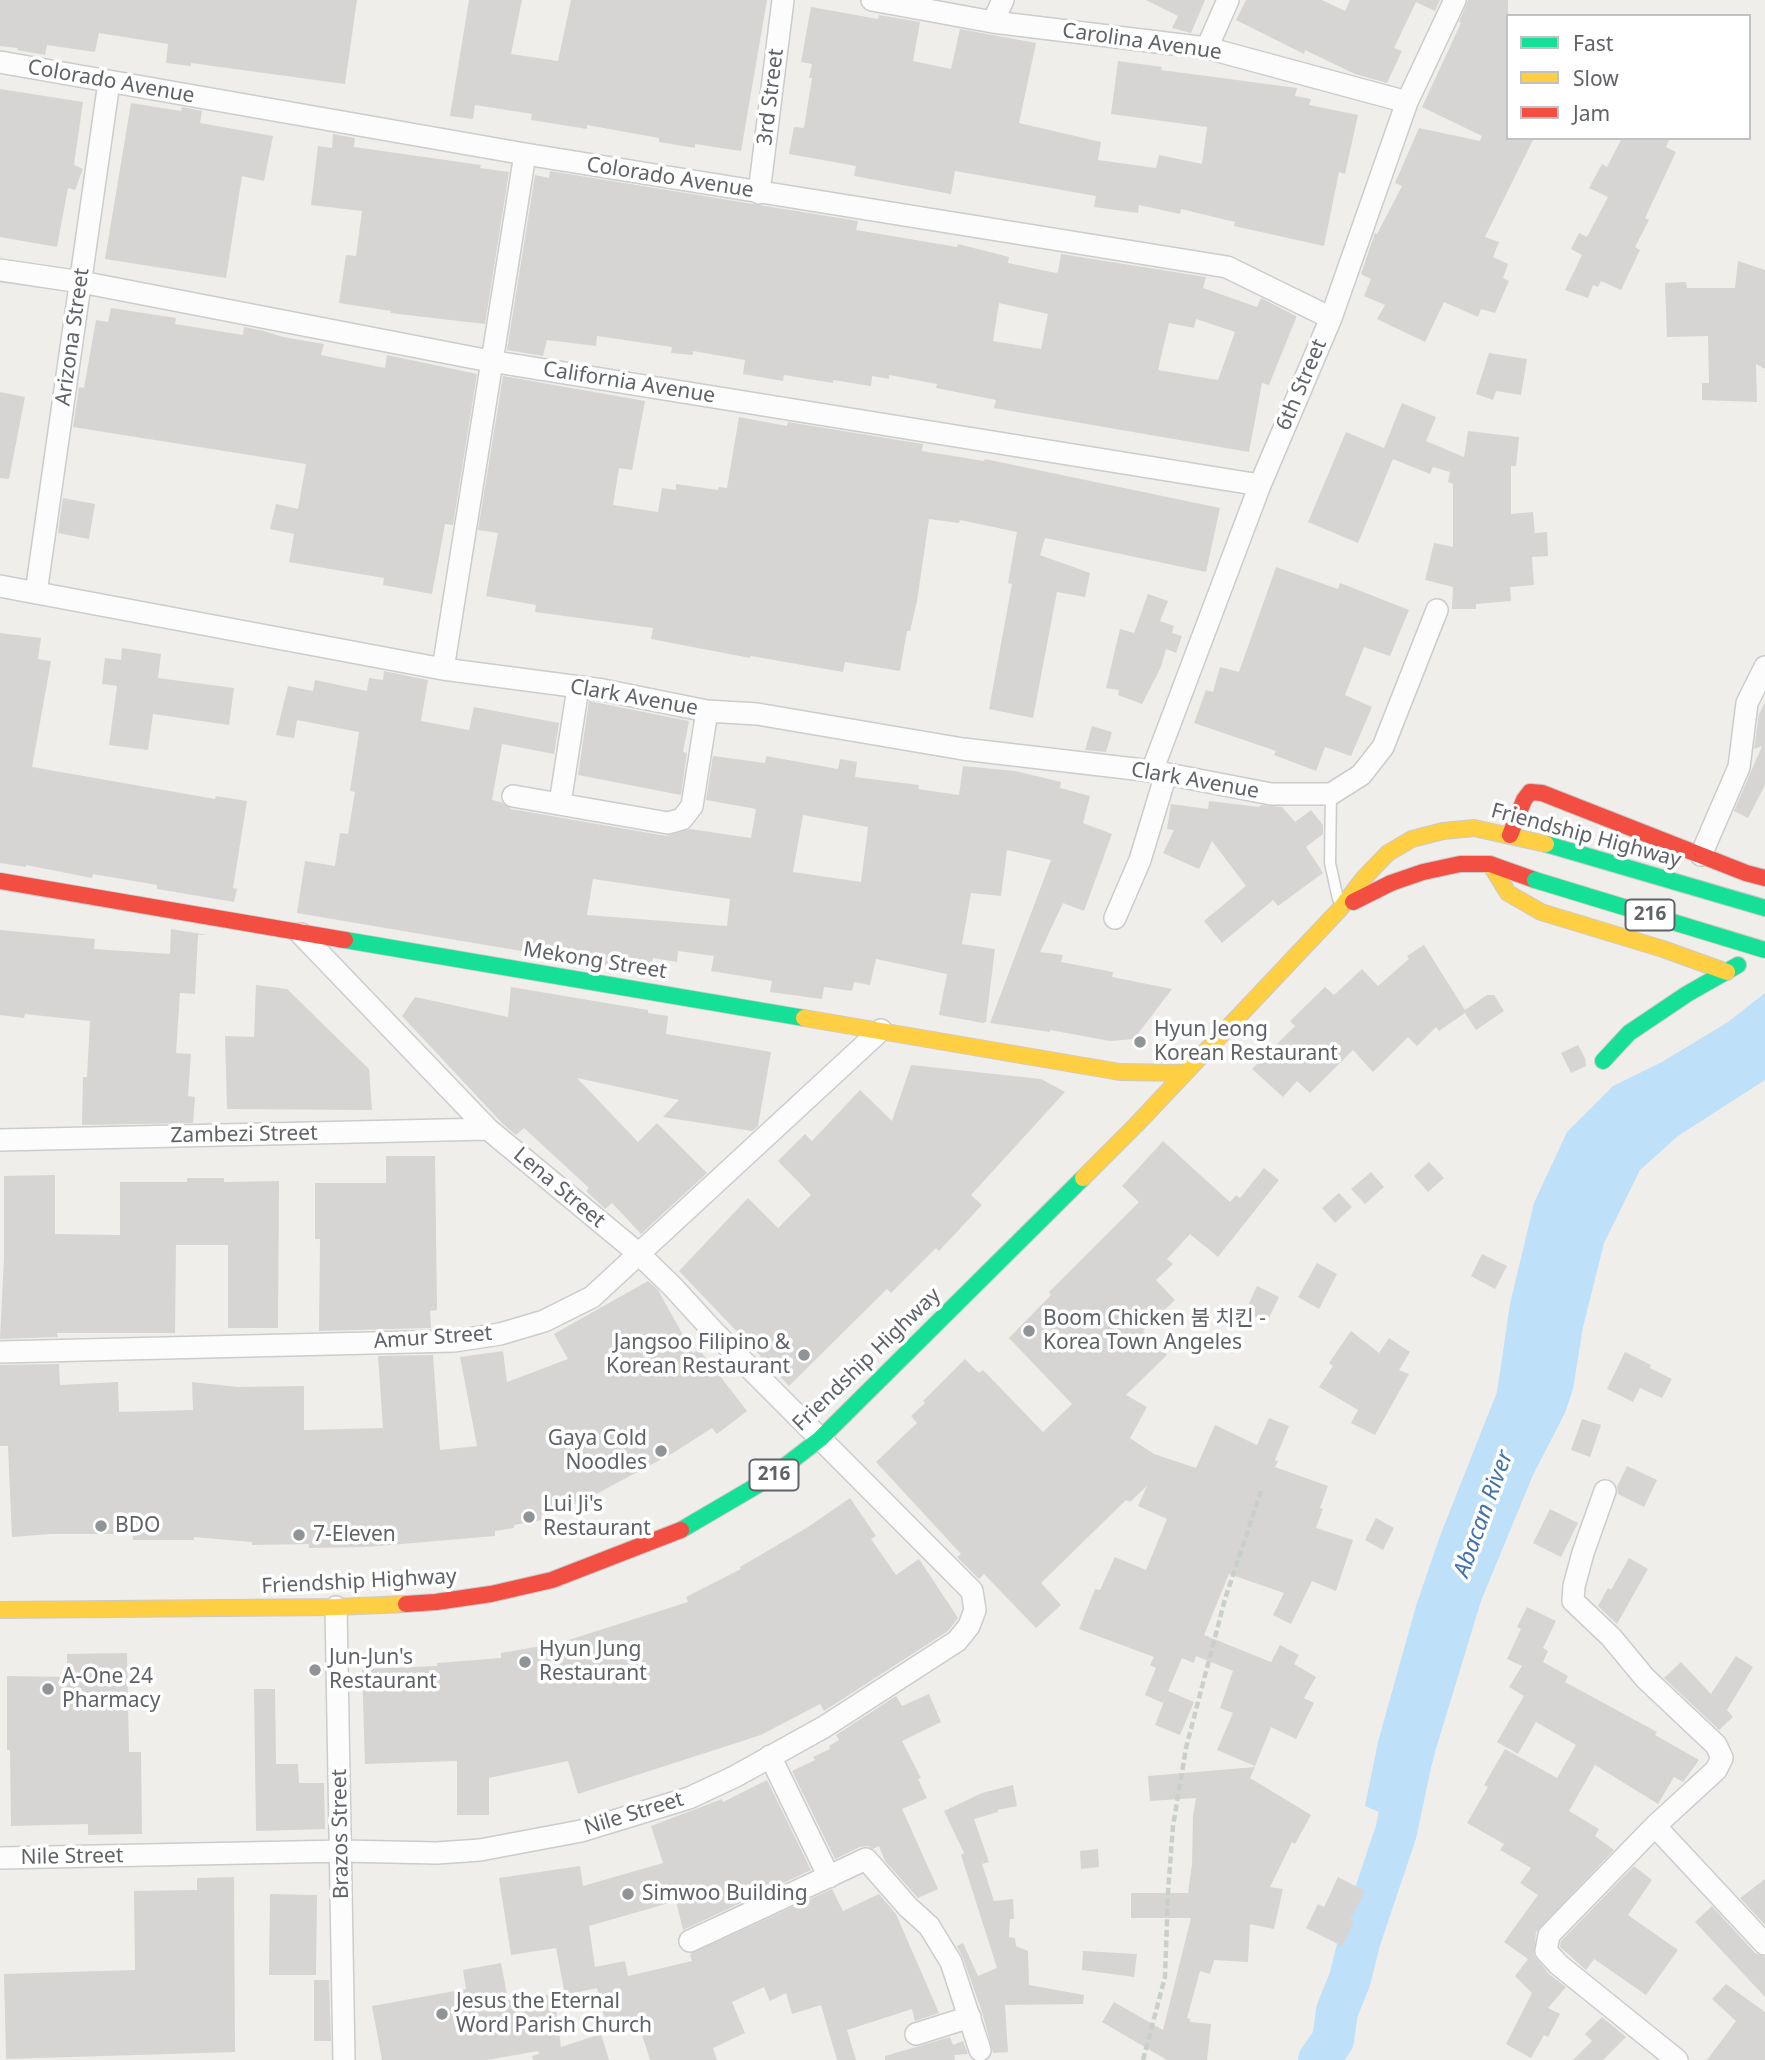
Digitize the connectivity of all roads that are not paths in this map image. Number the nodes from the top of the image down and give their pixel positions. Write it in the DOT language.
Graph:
graph roads {
  1 [pos="783,0"];
  2 [pos="872,0"];
  3 [pos="1003,0"];
  4 [pos="1228,0"];
  5 [pos="1455,0"];
  6 [pos="993,22"];
  7 [pos="1207,48"];
  8 [pos="0,62"];
  9 [pos="109,82"];
  10 [pos="1407,102"];
  11 [pos="525,154"];
  12 [pos="759,193"];
  13 [pos="0,270"];
  14 [pos="81,282"];
  15 [pos="1331,318"];
  16 [pos="490,361"];
  17 [pos="1260,485"];
  18 [pos="0,586"];
  19 [pos="36,593"];
  20 [pos="1437,610"];
  21 [pos="1765,667"];
  22 [pos="443,669"];
  23 [pos="578,688"];
  24 [pos="707,711"];
  25 [pos="1159,773"];
  26 [pos="1331,794"];
  27 [pos="513,796"];
  28 [pos="560,803"];
  29 [pos="1510,835"];
  30 [pos="1701,855"];
  31 [pos="1490,864"];
  32 [pos="1765,878"];
  33 [pos="0,881"];
  34 [pos="1765,908"];
  35 [pos="1340,909"];
  36 [pos="1115,918"];
  37 [pos="301,934"];
  38 [pos="1765,949"];
  39 [pos="1727,972"];
  40 [pos="880,1030"];
  41 [pos="1602,1061"];
  42 [pos="1185,1073"];
  43 [pos="488,1129"];
  44 [pos="0,1140"];
  45 [pos="639,1254"];
  46 [pos="0,1352"];
  47 [pos="820,1439"];
  48 [pos="1605,1491"];
  49 [pos="336,1607"];
  50 [pos="0,1610"];
  51 [pos="770,1756"];
  52 [pos="1655,1826"];
  53 [pos="342,1851"];
  54 [pos="0,1858"];
  55 [pos="829,1877"];
  56 [pos="690,1941"];
  57 [pos="1765,1944"];
  58 [pos="970,2017"];
  59 [pos="916,2034"];
  60 [pos="979,2050"];
  61 [pos="344,2060"];
  62 [pos="1677,2060"];
  1 -- 12 [label="street, 3rd Street"];
  2 -- 6 [label="street, Carolina Avenue"];
  3 -- 6 [label="street"];
  4 -- 7 [label="street"];
  5 -- 10 [label="street, 6th Street"];
  6 -- 7 [label="street, Carolina Avenue"];
  7 -- 10 [label="street, Carolina Avenue"];
  8 -- 9 [label="street, Colorado Avenue"];
  9 -- 11 [label="street, Colorado Avenue"];
  9 -- 14 [label="street, Arizona Street"];
  10 -- 15 [label="street, 6th Street"];
  11 -- 12 [label="street, Colorado Avenue"];
  11 -- 16 [label="street"];
  12 -- 15 [label="street, Colorado Avenue"];
  13 -- 14 [label="street, California Avenue"];
  14 -- 16 [label="street, California Avenue"];
  14 -- 19 [label="street, Arizona Street"];
  15 -- 17 [label="street, 6th Street"];
  16 -- 17 [label="street, California Avenue"];
  16 -- 22 [label="street"];
  17 -- 25 [label="street, 6th Street"];
  18 -- 19 [label="street, Clark Avenue"];
  19 -- 22 [label="street, Clark Avenue"];
  20 -- 26 [label="street"];
  21 -- 30 [label="street"];
  22 -- 23 [label="street, Clark Avenue"];
  23 -- 24 [label="street, Clark Avenue"];
  23 -- 28 [label="street"];
  24 -- 25 [label="street, Clark Avenue"];
  24 -- 28 [label="street"];
  25 -- 26 [label="street, Clark Avenue"];
  25 -- 36 [label="street, 6th Street"];
  26 -- 35 [label="lane"];
  27 -- 28 [label="street"];
  29 -- 30 [label="main road"];
  29 -- 34 [label="main road, Friendship Highway / 216"];
  29 -- 35 [label="main road, Friendship Highway / 216"];
  30 -- 32 [label="main road"];
  31 -- 35 [label="main road, Friendship Highway / 216"];
  31 -- 38 [label="main road, Friendship Highway / 216, bridge"];
  31 -- 39 [label="main road"];
  33 -- 37 [label="main road, Mekong Street"];
  35 -- 42 [label="main road, Friendship Highway / 216"];
  37 -- 40 [label="main road, Mekong Street"];
  37 -- 43 [label="street, Lena Street"];
  38 -- 39 [label="main road"];
  39 -- 41 [label="main road"];
  40 -- 42 [label="main road, Mekong Street"];
  40 -- 45 [label="street, Amur Street"];
  42 -- 47 [label="main road, Friendship Highway / 216"];
  43 -- 44 [label="street, Zambezi Street"];
  43 -- 45 [label="street, Lena Street"];
  45 -- 46 [label="street, Amur Street"];
  45 -- 47 [label="street, Lena Street"];
  47 -- 49 [label="main road, Friendship Highway / 216"];
  47 -- 51 [label="street, Nile Street"];
  48 -- 52 [label="street"];
  49 -- 50 [label="main road, Friendship Highway / 216"];
  49 -- 53 [label="street, Brazos Street"];
  51 -- 53 [label="street, Nile Street"];
  51 -- 55 [label="street"];
  52 -- 57 [label="street"];
  52 -- 62 [label="street"];
  53 -- 54 [label="street, Nile Street"];
  53 -- 61 [label="street, Brazos Street"];
  55 -- 56 [label="street"];
  55 -- 58 [label="street"];
  58 -- 59 [label="street"];
  58 -- 60 [label="street"];
}
